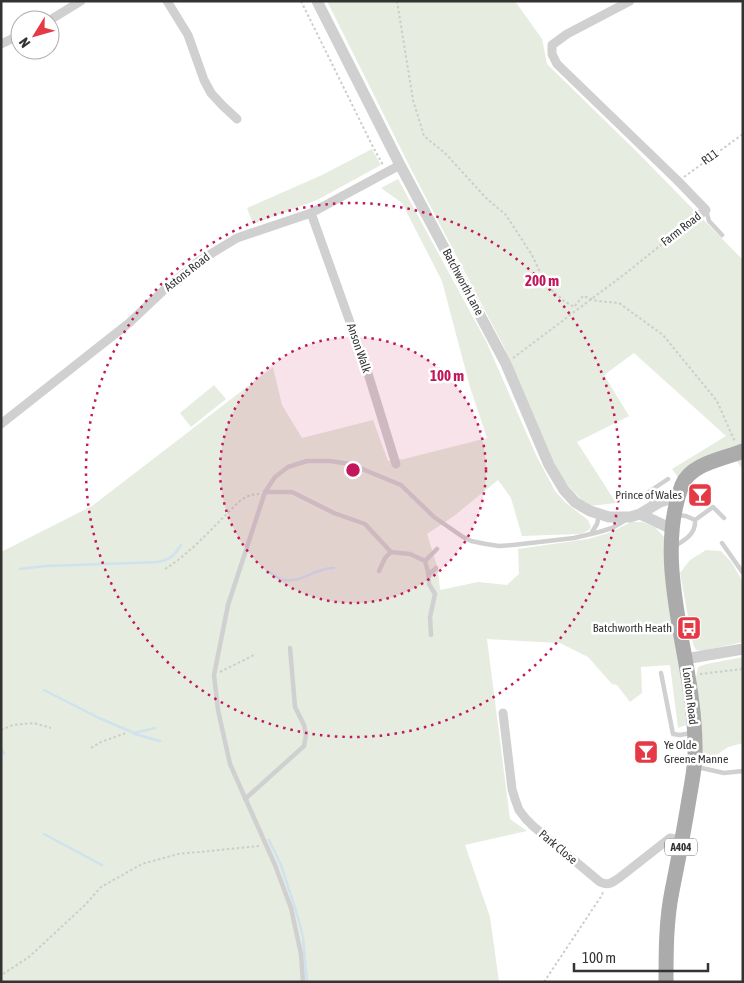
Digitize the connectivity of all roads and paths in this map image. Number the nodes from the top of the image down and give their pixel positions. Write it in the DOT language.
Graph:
graph roads {
  1 [pos="81,1"];
  2 [pos="167,1"];
  3 [pos="301,1"];
  4 [pos="317,1"];
  5 [pos="397,1"];
  6 [pos="630,1"];
  7 [pos="60,14"];
  8 [pos="236,119"];
  9 [pos="743,134"];
  10 [pos="400,165"];
  11 [pos="388,172"];
  12 [pos="678,181"];
  13 [pos="702,212"];
  14 [pos="311,213"];
  15 [pos="722,234"];
  16 [pos="591,299"];
  17 [pos="523,350"];
  18 [pos="1,424"];
  19 [pos="740,450"];
  20 [pos="396,464"];
  21 [pos="668,479"];
  22 [pos="264,494"];
  23 [pos="679,496"];
  24 [pos="654,504"];
  25 [pos="599,514"];
  26 [pos="635,516"];
  27 [pos="724,518"];
  28 [pos="695,520"];
  29 [pos="673,522"];
  30 [pos="591,534"];
  31 [pos="722,543"];
  32 [pos="672,548"];
  33 [pos="437,549"];
  34 [pos="390,551"];
  35 [pos="426,561"];
  36 [pos="436,568"];
  37 [pos="165,569"];
  38 [pos="378,571"];
  39 [pos="743,573"];
  40 [pos="429,574"];
  41 [pos="431,635"];
  42 [pos="290,648"];
  43 [pos="743,649"];
  44 [pos="256,654"];
  45 [pos="685,659"];
  46 [pos="743,669"];
  47 [pos="661,673"];
  48 [pos="214,675"];
  49 [pos="693,675"];
  50 [pos="503,713"];
  51 [pos="51,728"];
  52 [pos="1,730"];
  53 [pos="695,732"];
  54 [pos="126,734"];
  55 [pos="91,748"];
  56 [pos="695,766"];
  57 [pos="743,771"];
  58 [pos="245,799"];
  59 [pos="683,840"];
  60 [pos="266,845"];
  61 [pos="605,884"];
  62 [pos="3,974"];
  63 [pos="303,982"];
  64 [pos="544,982"];
  65 [pos="666,982"];
  1 -- 7 [label="street"];
  2 -- 8 [label="street"];
  3 -- 11 [label="path"];
  4 -- 10 [label="street, Batchworth Lane"];
  5 -- 16 [label="path"];
  6 -- 12 [label="street, Farm Road"];
  9 -- 12 [label="path, R11"];
  10 -- 11 [label="street, Astons Road"];
  10 -- 25 [label="street, Batchworth Lane"];
  11 -- 14 [label="street, Astons Road"];
  12 -- 13 [label="street, Farm Road"];
  13 -- 15 [label="lane"];
  13 -- 16 [label="path, Farm Road"];
  14 -- 18 [label="street, Astons Road"];
  14 -- 20 [label="street, Anson Walk"];
  16 -- 17 [label="path, Farm Road"];
  16 -- 19 [label="path"];
  19 -- 23 [label="main road, A404"];
  21 -- 24 [label="lane"];
  22 -- 30 [label="lane"];
  22 -- 34 [label="lane"];
  22 -- 37 [label="path"];
  22 -- 48 [label="lane"];
  23 -- 24 [label="street"];
  23 -- 29 [label="main road, A404"];
  24 -- 26 [label="street"];
  25 -- 26 [label="street, Batchworth Lane"];
  25 -- 30 [label="lane"];
  26 -- 29 [label="street, Batchworth Lane"];
  26 -- 30 [label="lane"];
  27 -- 28 [label="lane"];
  28 -- 29 [label="lane"];
  28 -- 32 [label="lane"];
  29 -- 32 [label="main road, London Road / A404"];
  31 -- 39 [label="lane"];
  32 -- 45 [label="main road, London Road / A404"];
  33 -- 35 [label="lane"];
  34 -- 35 [label="lane"];
  34 -- 38 [label="lane"];
  35 -- 40 [label="lane"];
  36 -- 40 [label="lane"];
  40 -- 41 [label="lane"];
  42 -- 58 [label="lane"];
  43 -- 45 [label="street"];
  44 -- 48 [label="path"];
  45 -- 53 [label="main road, London Road / A404"];
  46 -- 49 [label="path"];
  47 -- 53 [label="lane"];
  48 -- 58 [label="lane"];
  50 -- 61 [label="street, Park Close"];
  51 -- 52 [label="path"];
  53 -- 56 [label="main road, London Road / A404"];
  54 -- 55 [label="path"];
  56 -- 57 [label="lane"];
  56 -- 59 [label="main road, London Road / A404"];
  58 -- 60 [label="lane"];
  59 -- 61 [label="street"];
  59 -- 65 [label="main road, London Road / A404"];
  60 -- 62 [label="path"];
  60 -- 63 [label="lane"];
  61 -- 64 [label="path"];
}
